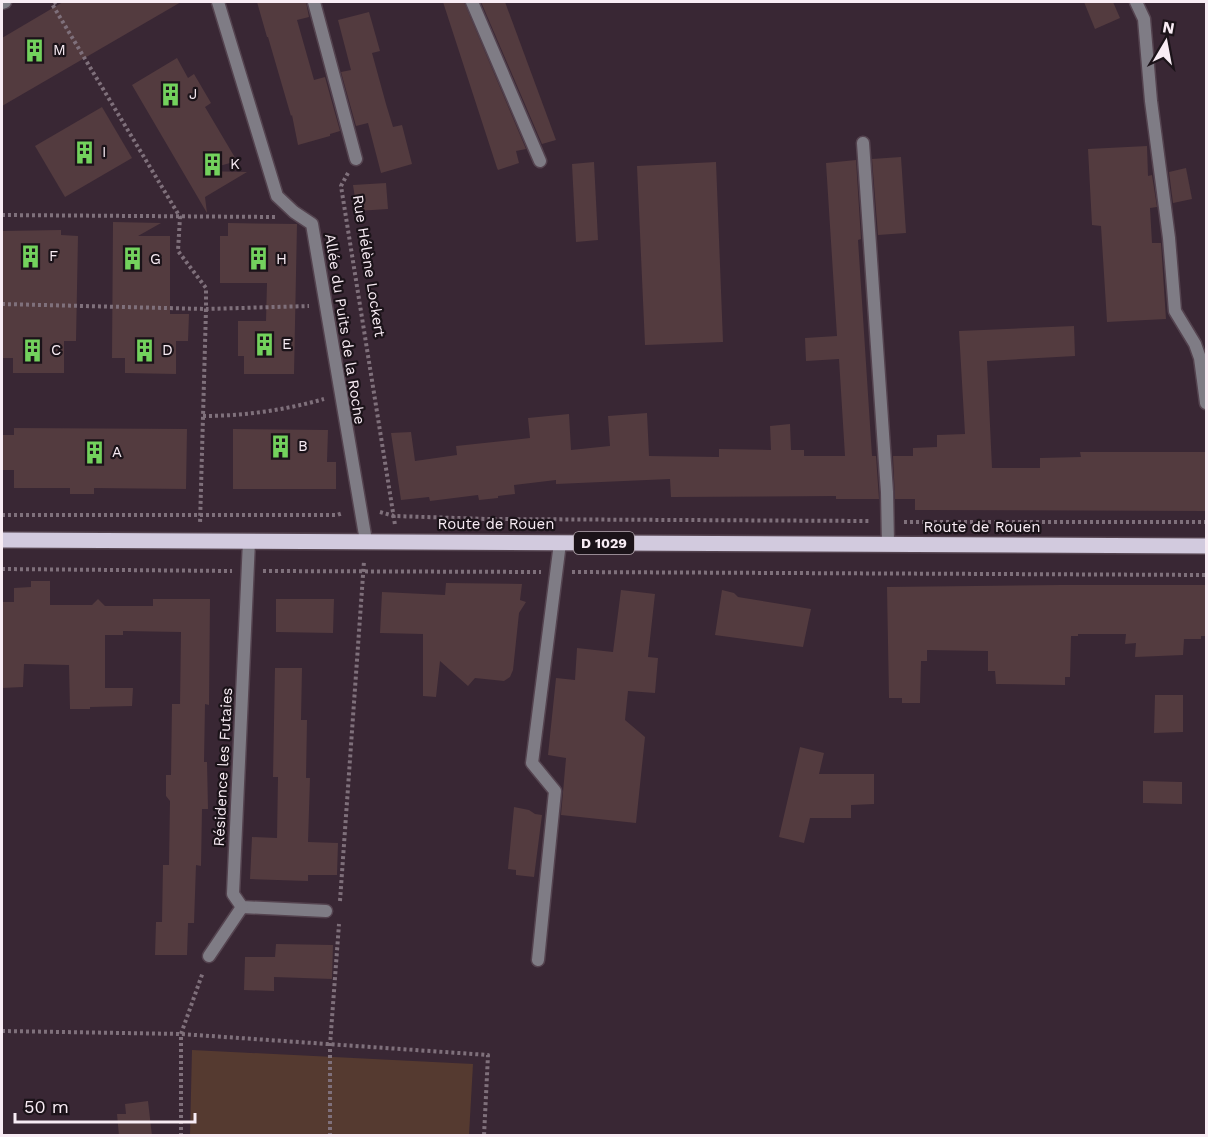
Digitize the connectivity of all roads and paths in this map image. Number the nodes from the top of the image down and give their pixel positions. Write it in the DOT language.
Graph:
graph roads {
  1 [pos="56,2"];
  2 [pos="218,2"];
  3 [pos="314,2"];
  4 [pos="472,2"];
  5 [pos="1136,2"];
  6 [pos="863,143"];
  7 [pos="356,159"];
  8 [pos="540,161"];
  9 [pos="2,215"];
  10 [pos="180,217"];
  11 [pos="303,218"];
  12 [pos="2,304"];
  13 [pos="326,306"];
  14 [pos="206,309"];
  15 [pos="341,394"];
  16 [pos="1206,404"];
  17 [pos="203,416"];
  18 [pos="360,509"];
  19 [pos="2,515"];
  20 [pos="201,515"];
  21 [pos="394,516"];
  22 [pos="888,522"];
  23 [pos="1206,522"];
  24 [pos="2,540"];
  25 [pos="200,541"];
  26 [pos="249,541"];
  27 [pos="366,542"];
  28 [pos="398,542"];
  29 [pos="560,543"];
  30 [pos="888,544"];
  31 [pos="1206,546"];
  32 [pos="2,569"];
  33 [pos="247,571"];
  34 [pos="363,572"];
  35 [pos="556,572"];
  36 [pos="1206,575"];
  37 [pos="340,903"];
  38 [pos="242,907"];
  39 [pos="326,911"];
  40 [pos="339,915"];
  41 [pos="209,956"];
  42 [pos="538,960"];
  43 [pos="2,1032"];
  44 [pos="181,1034"];
  45 [pos="330,1044"];
  46 [pos="181,1136"];
  47 [pos="330,1136"];
  48 [pos="484,1136"];
  1 -- 10 [label="path"];
  2 -- 11 [label="street, Allée du Puits de la Roche"];
  3 -- 7 [label="street"];
  4 -- 8 [label="street"];
  5 -- 16 [label="street"];
  6 -- 22 [label="street"];
  7 -- 21 [label="path, Rue Hélène Lockert"];
  9 -- 10 [label="path"];
  10 -- 11 [label="path"];
  10 -- 14 [label="path"];
  11 -- 13 [label="street, Allée du Puits de la Roche"];
  12 -- 14 [label="path"];
  13 -- 14 [label="path"];
  13 -- 15 [label="street, Allée du Puits de la Roche"];
  14 -- 17 [label="path"];
  15 -- 17 [label="path"];
  15 -- 18 [label="street, Allée du Puits de la Roche"];
  17 -- 20 [label="path"];
  18 -- 20 [label="path"];
  18 -- 21 [label="path"];
  18 -- 27 [label="street, Allée du Puits de la Roche"];
  19 -- 20 [label="path"];
  20 -- 25 [label="path"];
  21 -- 22 [label="path"];
  21 -- 28 [label="path, Rue Hélène Lockert"];
  22 -- 23 [label="path"];
  22 -- 30 [label="street"];
  24 -- 25 [label="main road, Route de Rouen / D 1029"];
  25 -- 26 [label="main road, Route de Rouen / D 1029"];
  26 -- 27 [label="main road, Route de Rouen / D 1029"];
  26 -- 33 [label="street, Résidence les Futaies"];
  27 -- 28 [label="main road, Route de Rouen / D 1029"];
  27 -- 34 [label="path"];
  28 -- 29 [label="main road, Route de Rouen / D 1029"];
  29 -- 30 [label="main road, Route de Rouen / D 1029"];
  29 -- 35 [label="street"];
  30 -- 31 [label="main road, Route de Rouen / D 1029"];
  32 -- 33 [label="path"];
  33 -- 34 [label="path"];
  33 -- 38 [label="street, Résidence les Futaies"];
  34 -- 35 [label="path"];
  34 -- 37 [label="path"];
  35 -- 36 [label="path"];
  35 -- 42 [label="street"];
  38 -- 39 [label="street"];
  38 -- 41 [label="street"];
  40 -- 45 [label="path"];
  41 -- 44 [label="path"];
  43 -- 44 [label="path"];
  44 -- 45 [label="path"];
  44 -- 46 [label="path"];
  45 -- 47 [label="path"];
  45 -- 48 [label="path"];
}
